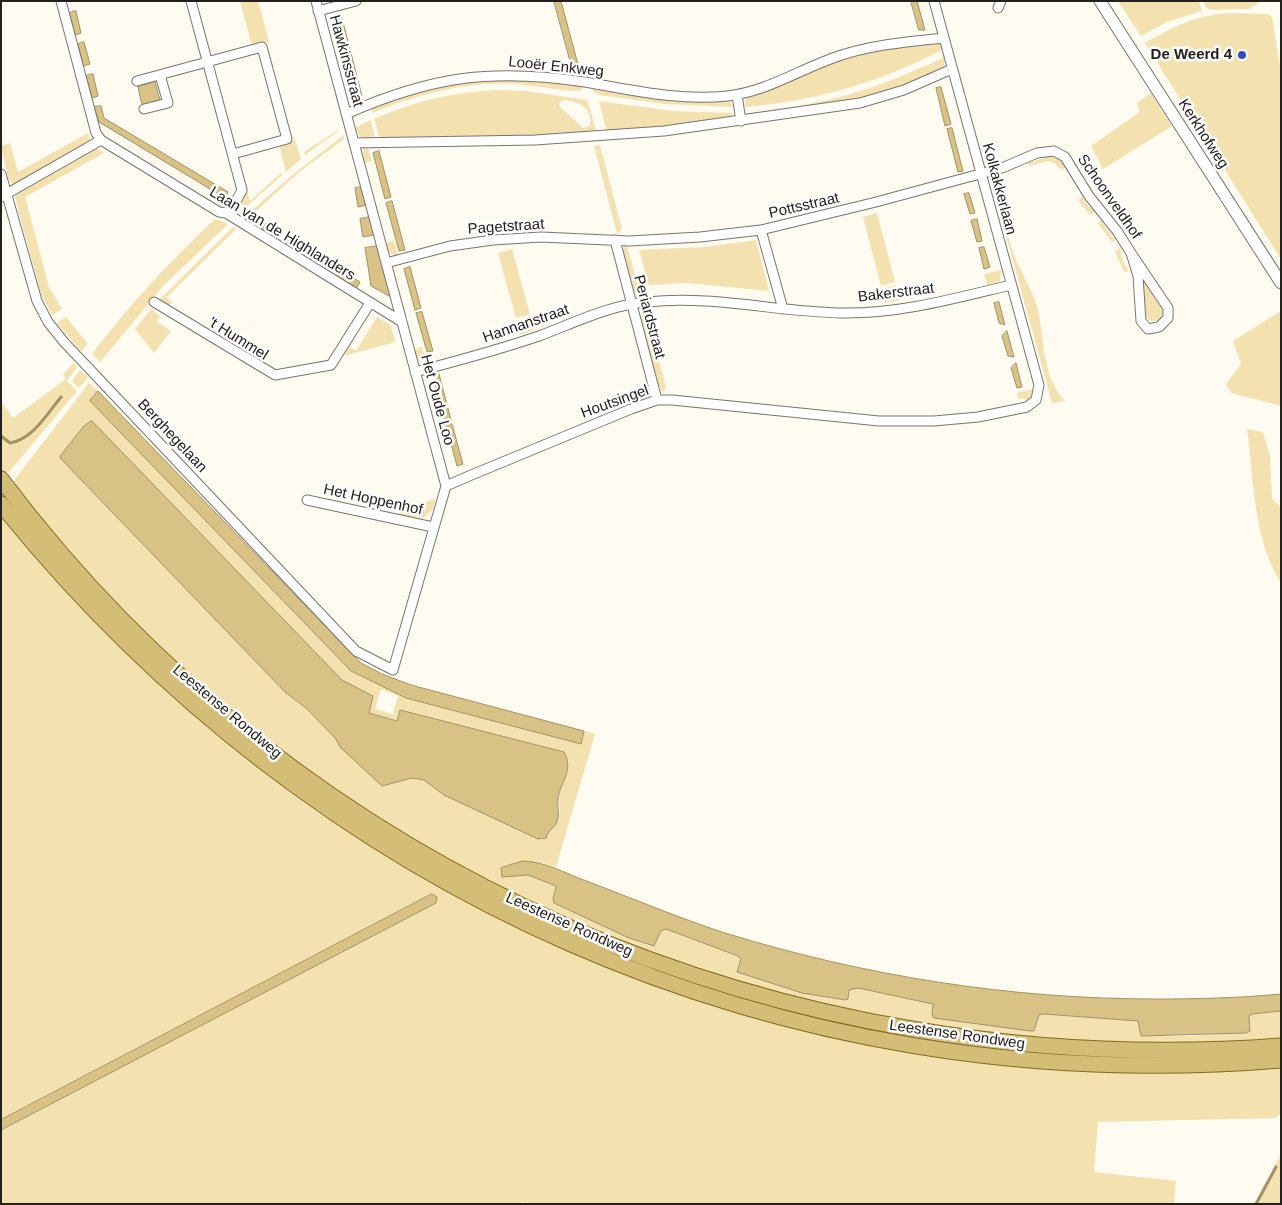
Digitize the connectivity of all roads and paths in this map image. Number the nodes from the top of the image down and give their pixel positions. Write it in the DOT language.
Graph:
graph roads {
  1 [pos="61,1"];
  2 [pos="191,1"];
  3 [pos="316,1"];
  4 [pos="356,1"];
  5 [pos="934,1"];
  6 [pos="1100,1"];
  7 [pos="318,11"];
  8 [pos="944,38"];
  9 [pos="208,62"];
  10 [pos="952,70"];
  11 [pos="160,75"];
  12 [pos="137,81"];
  13 [pos="738,95"];
  14 [pos="144,109"];
  15 [pos="346,114"];
  16 [pos="741,121"];
  17 [pos="100,140"];
  18 [pos="354,143"];
  19 [pos="233,154"];
  20 [pos="1,174"];
  21 [pos="981,174"];
  22 [pos="4,195"];
  23 [pos="226,213"];
  24 [pos="761,230"];
  25 [pos="615,240"];
  26 [pos="629,241"];
  27 [pos="1131,253"];
  28 [pos="386,263"];
  29 [pos="1011,284"];
  30 [pos="1281,284"];
  31 [pos="154,302"];
  32 [pos="645,302"];
  33 [pos="370,303"];
  34 [pos="632,304"];
  35 [pos="783,309"];
  36 [pos="402,322"];
  37 [pos="415,372"];
  38 [pos="1039,385"];
  39 [pos="657,400"];
  40 [pos="1,479"];
  41 [pos="446,486"];
  42 [pos="307,500"];
  43 [pos="5,501"];
  44 [pos="433,527"];
  45 [pos="1281,1046"];
  46 [pos="1281,1060"];
  1 -- 17 [label="street"];
  2 -- 9 [label="street"];
  3 -- 7 [label="street, Hawkinsstraat"];
  4 -- 7 [label="street"];
  5 -- 8 [label="street, Kolkakkerlaan"];
  6 -- 30 [label="street, Kerkhofweg"];
  7 -- 15 [label="street, Hawkinsstraat"];
  8 -- 10 [label="street, Kolkakkerlaan"];
  8 -- 13 [label="street, Looër Enkweg"];
  9 -- 11 [label="street"];
  9 -- 19 [label="street"];
  9 -- 19 [label="street"];
  10 -- 16 [label="street"];
  10 -- 21 [label="street, Kolkakkerlaan"];
  11 -- 12 [label="street"];
  11 -- 14 [label="street"];
  13 -- 15 [label="street, Looër Enkweg"];
  13 -- 16 [label="street"];
  15 -- 18 [label="street, Hawkinsstraat"];
  16 -- 18 [label="street"];
  17 -- 22 [label="street"];
  17 -- 23 [label="street, Laan van de Highlanders"];
  18 -- 28 [label="street"];
  19 -- 23 [label="street"];
  20 -- 22 [label="street, Berghegelaan"];
  21 -- 24 [label="street, Pottsstraat"];
  21 -- 27 [label="street, Schoonveldhof"];
  21 -- 29 [label="street, Kolkakkerlaan"];
  22 -- 44 [label="street, Berghegelaan"];
  23 -- 33 [label="street, Laan van de Highlanders"];
  24 -- 26 [label="street, Pottsstraat"];
  24 -- 35 [label="street"];
  25 -- 26 [label="street, Pagetstraat"];
  25 -- 28 [label="street, Pagetstraat"];
  25 -- 34 [label="street, Periardstraat"];
  27 -- 27 [label="street, Schoonveldhof"];
  28 -- 36 [label="street"];
  29 -- 35 [label="street, Bakerstraat"];
  29 -- 38 [label="street, Kolkakkerlaan"];
  31 -- 33 [label="street, 't Hummel"];
  32 -- 34 [label="street, Hannanstraat"];
  32 -- 35 [label="street, Bakerstraat"];
  33 -- 36 [label="street, Laan van de Highlanders"];
  34 -- 37 [label="street, Hannanstraat"];
  34 -- 39 [label="street, Periardstraat"];
  36 -- 37 [label="street, Het Oude Loo"];
  37 -- 41 [label="street, Het Oude Loo"];
  38 -- 39 [label="street, Houtsingel"];
  39 -- 41 [label="street, Houtsingel"];
  40 -- 43 [label="main road, Leestense Rondweg"];
  41 -- 44 [label="street"];
  42 -- 44 [label="street, Het Hoppenhof"];
  43 -- 45 [label="main road, Leestense Rondweg"];
  43 -- 46 [label="main road, Leestense Rondweg"];
}
